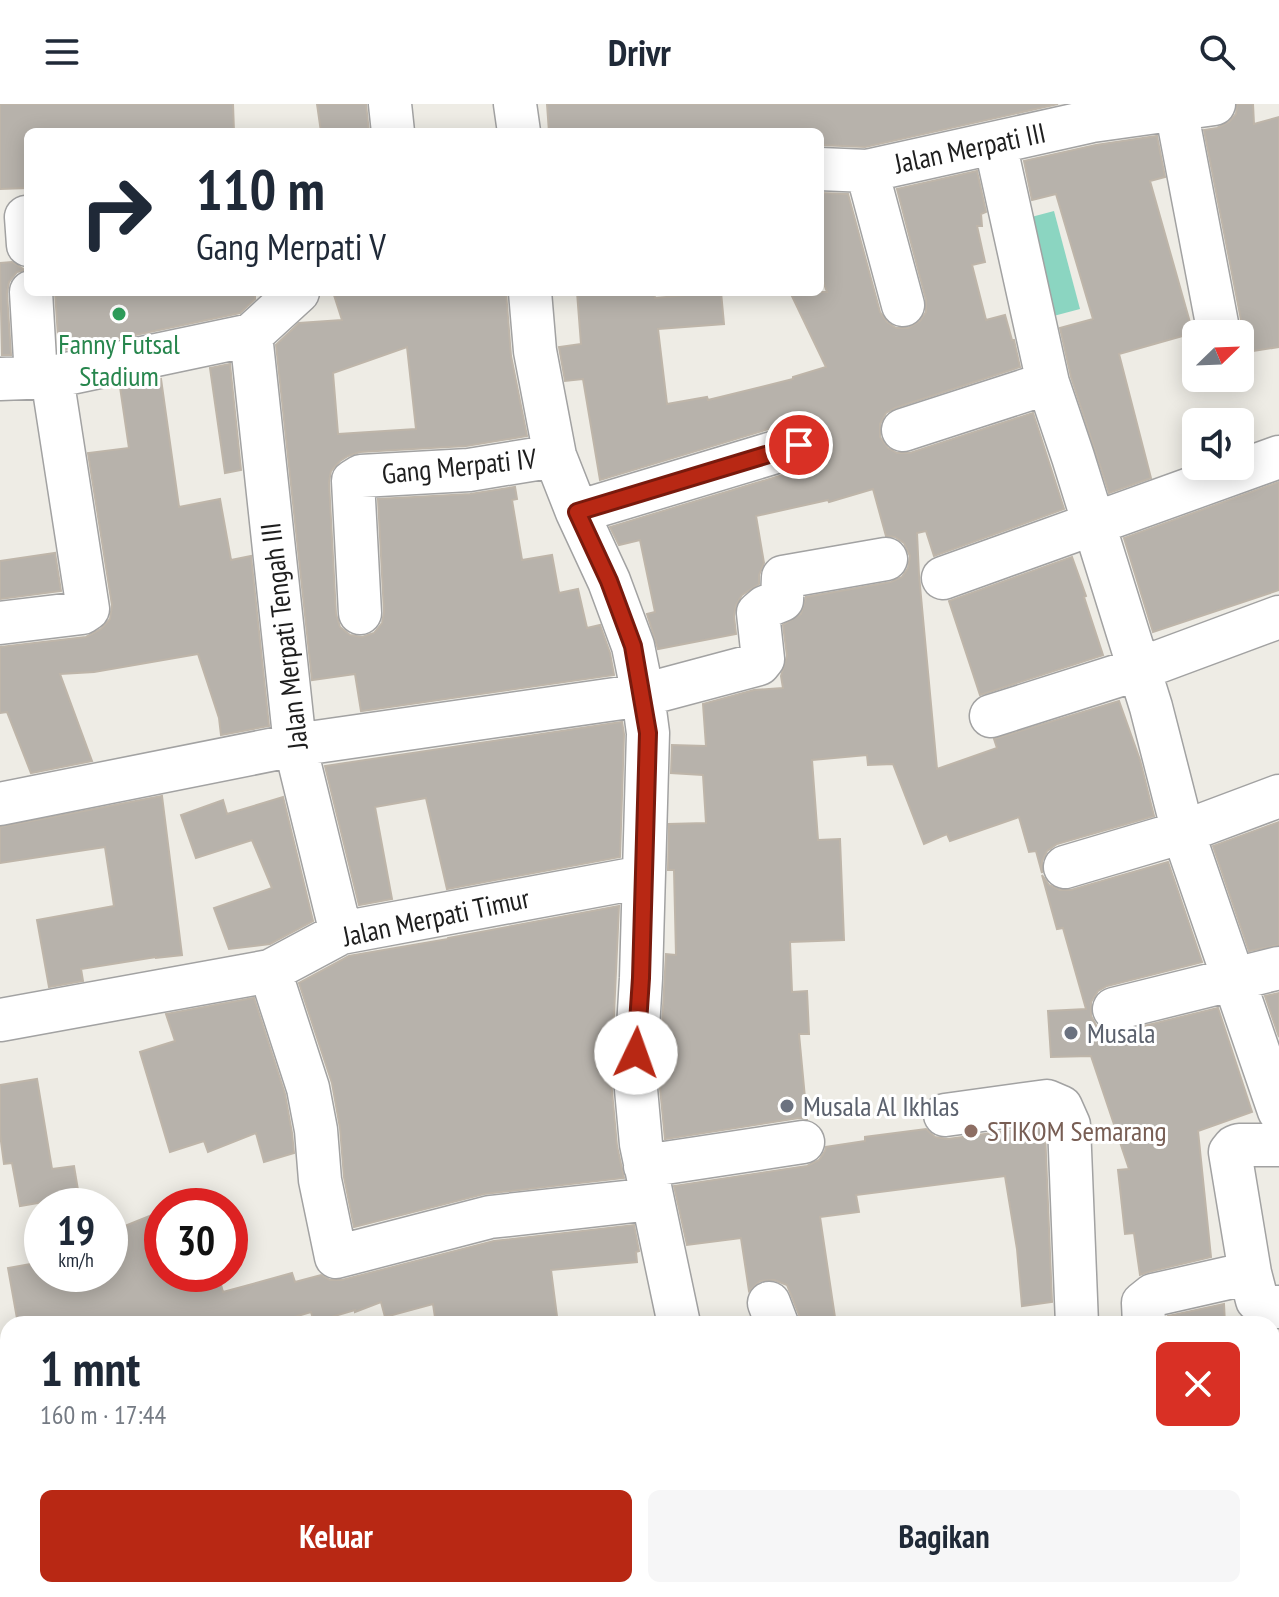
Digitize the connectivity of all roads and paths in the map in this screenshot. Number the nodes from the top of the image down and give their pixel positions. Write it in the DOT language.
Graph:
graph roads {
  1 [pos="390,104"];
  2 [pos="515,104"];
  3 [pos="1195,106"];
  4 [pos="393,128"];
  5 [pos="518,128"];
  6 [pos="995,143"];
  7 [pos="824,169"];
  8 [pos="867,171"];
  9 [pos="31,296"];
  10 [pos="294,296"];
  11 [pos="530,296"];
  12 [pos="903,305"];
  13 [pos="1218,320"];
  14 [pos="251,335"];
  15 [pos="29,378"];
  16 [pos="1048,383"];
  17 [pos="903,430"];
  18 [pos="799,445"];
  19 [pos="555,456"];
  20 [pos="1279,457"];
  21 [pos="577,512"];
  22 [pos="1094,523"];
  23 [pos="886,559"];
  24 [pos="943,578"];
  25 [pos="360,613"];
  26 [pos="1278,620"];
  27 [pos="0,623"];
  28 [pos="1139,669"];
  29 [pos="643,695"];
  30 [pos="991,716"];
  31 [pos="295,745"];
  32 [pos="1279,796"];
  33 [pos="0,804"];
  34 [pos="1183,832"];
  35 [pos="1065,867"];
  36 [pos="643,877"];
  37 [pos="341,933"];
  38 [pos="1279,968"];
  39 [pos="270,971"];
  40 [pos="1233,980"];
  41 [pos="1114,1009"];
  42 [pos="0,1020"];
  43 [pos="1279,1111"];
  44 [pos="945,1115"];
  45 [pos="803,1142"];
  46 [pos="1279,1145"];
  47 [pos="649,1183"];
  48 [pos="1250,1273"];
  49 [pos="1279,1307"];
  50 [pos="677,1316"];
  51 [pos="1077,1316"];
  52 [pos="1144,1316"];
  1 -- 4 [label="street"];
  2 -- 5 [label="street"];
  3 -- 6 [label="street, Jalan Merpati III"];
  3 -- 13 [label="street"];
  6 -- 8 [label="street, Jalan Merpati III"];
  6 -- 16 [label="street"];
  7 -- 8 [label="street, Jalan Merpati III"];
  8 -- 12 [label="street"];
  9 -- 15 [label="street"];
  10 -- 14 [label="street"];
  11 -- 19 [label="street"];
  14 -- 15 [label="street"];
  14 -- 31 [label="street, Jalan Merpati Tengah III"];
  15 -- 27 [label="street"];
  16 -- 17 [label="street"];
  16 -- 22 [label="street"];
  18 -- 21 [label="street"];
  19 -- 21 [label="street"];
  19 -- 25 [label="street, Gang Merpati IV"];
  20 -- 22 [label="street"];
  21 -- 29 [label="street"];
  22 -- 24 [label="street"];
  22 -- 28 [label="street"];
  23 -- 29 [label="street"];
  26 -- 28 [label="street"];
  28 -- 30 [label="street"];
  28 -- 34 [label="street"];
  29 -- 31 [label="street"];
  29 -- 36 [label="street"];
  31 -- 33 [label="street"];
  31 -- 37 [label="street, Jalan Merpati Tengah III"];
  32 -- 34 [label="street"];
  34 -- 35 [label="street"];
  34 -- 40 [label="street"];
  36 -- 37 [label="street, Jalan Merpati Timur"];
  36 -- 47 [label="street"];
  37 -- 39 [label="street, Jalan Merpati Timur"];
  38 -- 40 [label="street"];
  39 -- 42 [label="street, Jalan Merpati Timur"];
  39 -- 47 [label="street"];
  40 -- 41 [label="street"];
  40 -- 43 [label="street"];
  44 -- 51 [label="street"];
  45 -- 47 [label="street"];
  46 -- 48 [label="street"];
  47 -- 50 [label="street"];
  48 -- 49 [label="street"];
  48 -- 52 [label="street"];
}
